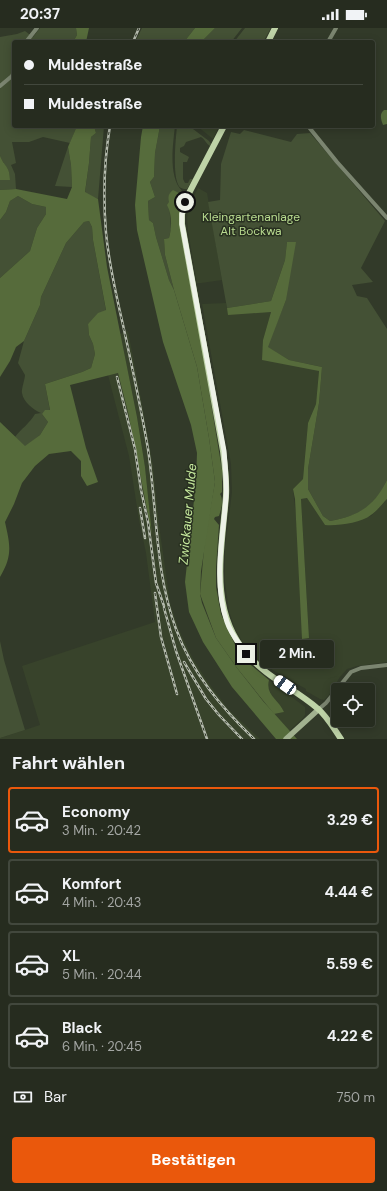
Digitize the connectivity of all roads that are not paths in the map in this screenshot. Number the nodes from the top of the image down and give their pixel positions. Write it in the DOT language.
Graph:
graph roads {
  1 [pos="37,28"];
  2 [pos="275,28"];
  3 [pos="336,28"];
  4 [pos="28,40"];
  5 [pos="269,40"];
  6 [pos="329,40"];
  7 [pos="12,76"];
  8 [pos="0,86"];
  9 [pos="223,128"];
  10 [pos="310,128"];
  11 [pos="386,216"];
  12 [pos="387,665"];
  13 [pos="319,709"];
  14 [pos="286,739"];
  15 [pos="341,739"];
  1 -- 4 [label="street"];
  2 -- 5 [label="main road"];
  3 -- 6 [label="street"];
  7 -- 8 [label="street"];
  9 -- 13 [label="main road"];
  10 -- 11 [label="street"];
  12 -- 13 [label="street"];
  13 -- 14 [label="main road"];
  13 -- 15 [label="main road"];
}
